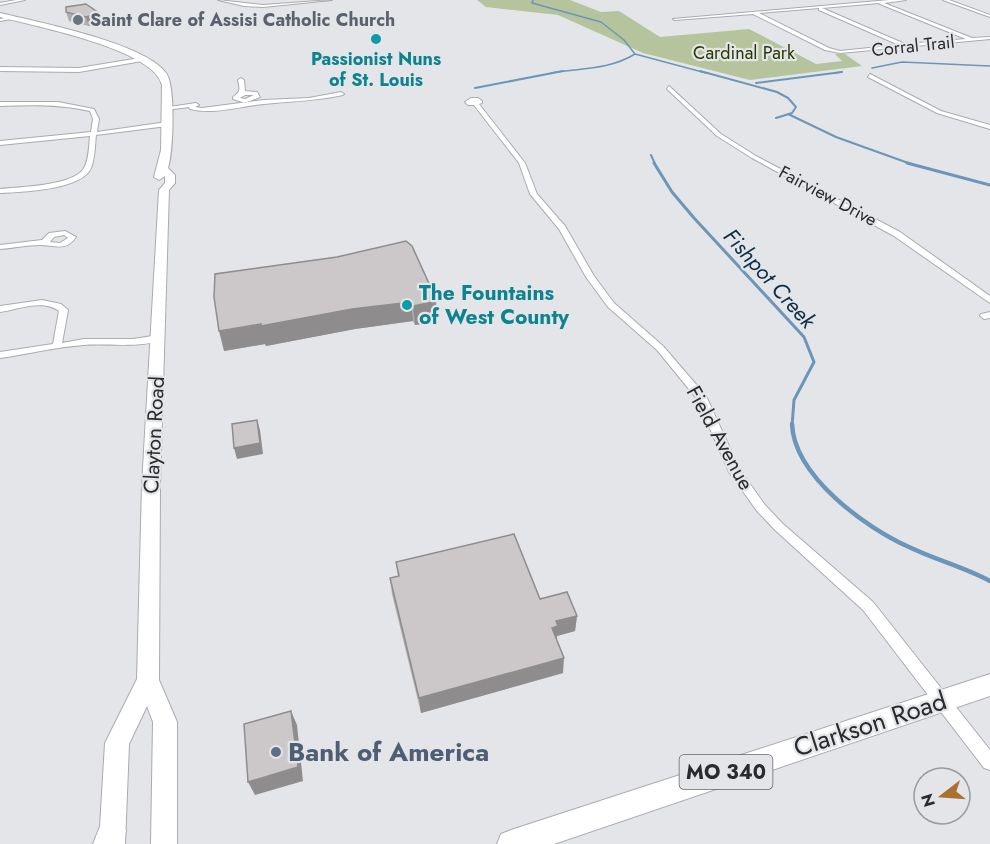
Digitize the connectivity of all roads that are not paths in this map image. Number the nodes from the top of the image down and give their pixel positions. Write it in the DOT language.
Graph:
graph roads {
  1 [pos="23,0"];
  2 [pos="220,0"];
  3 [pos="330,0"];
  4 [pos="361,0"];
  5 [pos="381,0"];
  6 [pos="592,0"];
  7 [pos="604,0"];
  8 [pos="904,0"];
  9 [pos="945,0"];
  10 [pos="296,2"];
  11 [pos="878,2"];
  12 [pos="0,4"];
  13 [pos="818,7"];
  14 [pos="755,13"];
  15 [pos="0,15"];
  16 [pos="990,16"];
  17 [pos="9,18"];
  18 [pos="0,20"];
  19 [pos="675,20"];
  20 [pos="990,38"];
  21 [pos="972,40"];
  22 [pos="906,46"];
  23 [pos="146,59"];
  24 [pos="0,69"];
  25 [pos="870,76"];
  26 [pos="241,80"];
  27 [pos="669,88"];
  28 [pos="341,94"];
  29 [pos="0,104"];
  30 [pos="476,104"];
  31 [pos="191,105"];
  32 [pos="166,108"];
  33 [pos="167,126"];
  34 [pos="990,127"];
  35 [pos="94,134"];
  36 [pos="0,143"];
  37 [pos="0,191"];
  38 [pos="45,242"];
  39 [pos="0,247"];
  40 [pos="990,300"];
  41 [pos="0,309"];
  42 [pos="159,338"];
  43 [pos="57,346"];
  44 [pos="0,355"];
  45 [pos="148,680"];
  46 [pos="990,685"];
  47 [pos="941,700"];
  48 [pos="990,762"];
  49 [pos="110,840"];
  50 [pos="164,844"];
  51 [pos="511,844"];
  1 -- 12 [label="street"];
  2 -- 10 [label="street"];
  3 -- 10 [label="street"];
  4 -- 5 [label="street"];
  6 -- 7 [label="street"];
  8 -- 11 [label="street"];
  9 -- 16 [label="street"];
  11 -- 13 [label="street"];
  11 -- 21 [label="street"];
  13 -- 14 [label="street"];
  13 -- 22 [label="street"];
  14 -- 19 [label="street"];
  14 -- 22 [label="street, Corral Trail"];
  15 -- 17 [label="main road, Clayton Road"];
  17 -- 18 [label="street"];
  17 -- 23 [label="main road, Clayton Road"];
  20 -- 21 [label="street, Corral Trail"];
  21 -- 22 [label="street, Corral Trail"];
  23 -- 24 [label="street"];
  23 -- 32 [label="main road, Clayton Road"];
  25 -- 34 [label="street"];
  26 -- 31 [label="street"];
  27 -- 40 [label="street, Fairview Drive"];
  28 -- 31 [label="street"];
  29 -- 35 [label="street"];
  30 -- 47 [label="street, Field Avenue"];
  31 -- 32 [label="street"];
  32 -- 33 [label="main road, Clayton Road"];
  33 -- 35 [label="street"];
  33 -- 42 [label="main road, Clayton Road"];
  35 -- 36 [label="street"];
  35 -- 37 [label="street"];
  38 -- 39 [label="street"];
  41 -- 43 [label="street"];
  42 -- 43 [label="street"];
  42 -- 45 [label="main road, Clayton Road"];
  43 -- 44 [label="street"];
  45 -- 49 [label="main road, Clayton Road"];
  45 -- 50 [label="main road, Clayton Road"];
  46 -- 47 [label="main road, Clarkson Road / MO 340"];
  47 -- 48 [label="street, Field Avenue"];
  47 -- 51 [label="main road, Clarkson Road / MO 340"];
}
